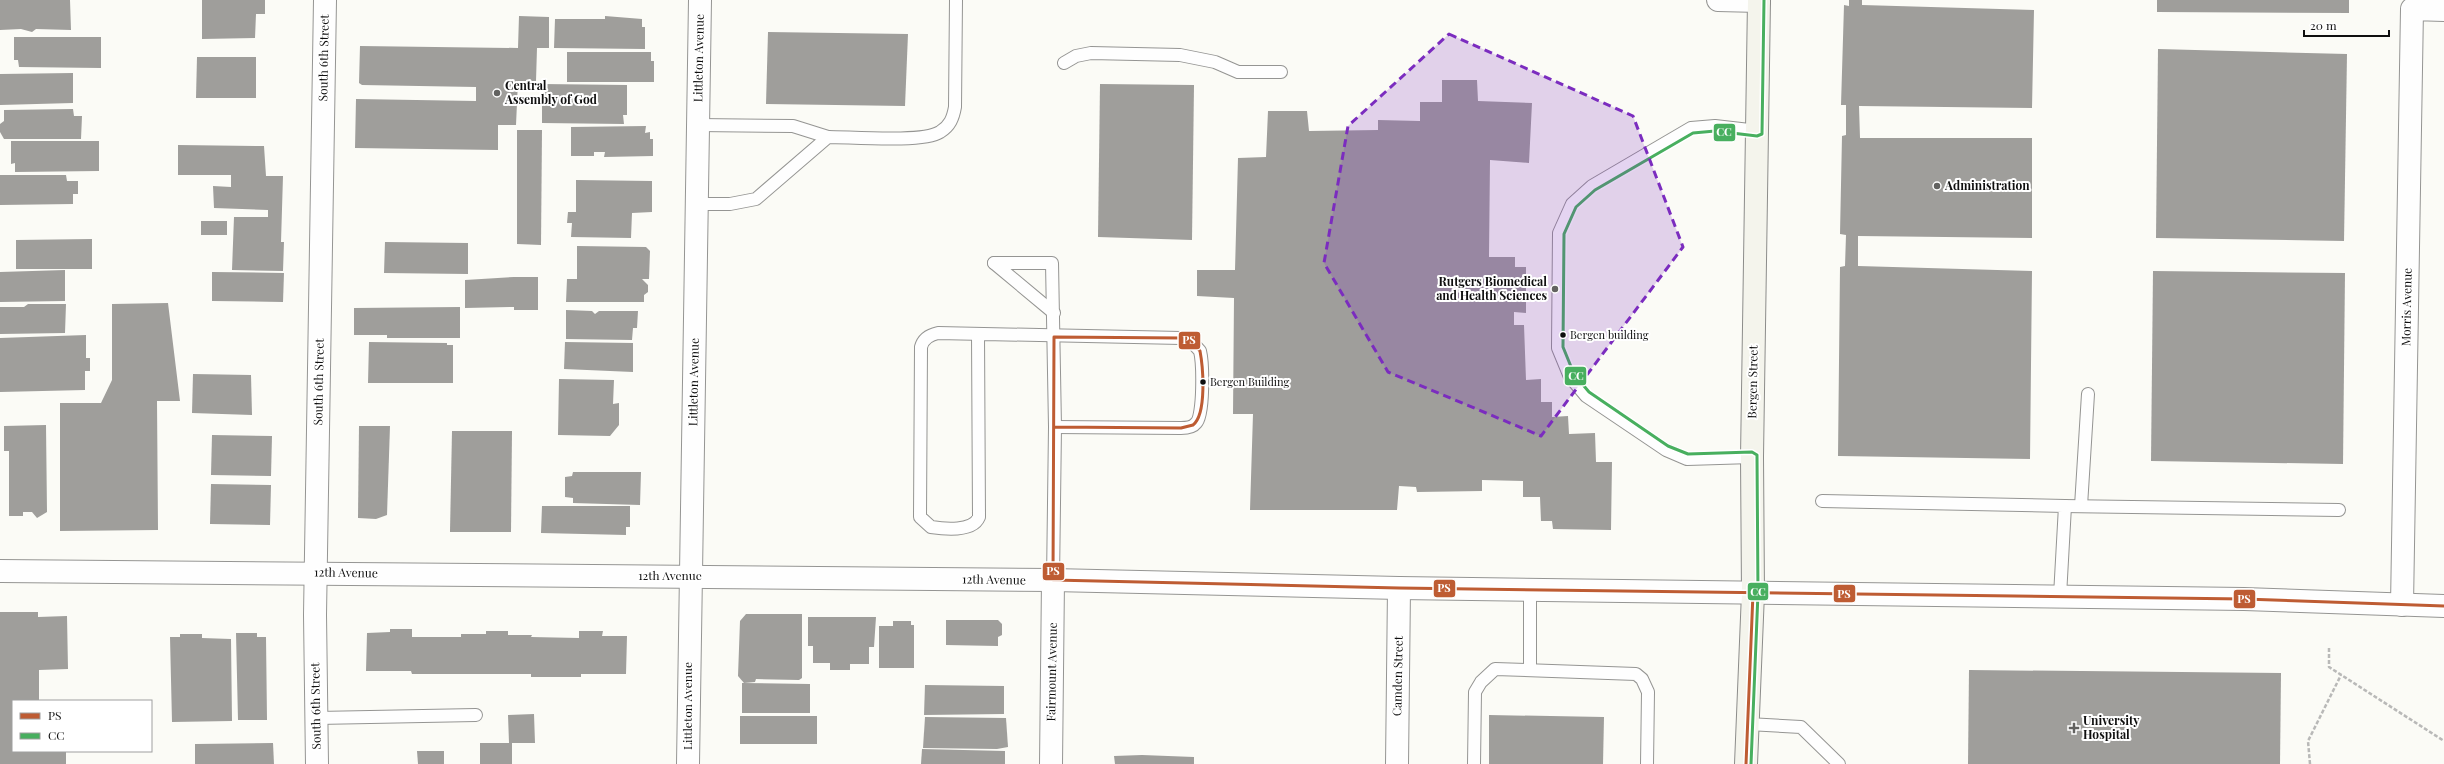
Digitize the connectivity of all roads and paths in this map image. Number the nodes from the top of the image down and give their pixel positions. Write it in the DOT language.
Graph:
graph roads {
  1 [pos="325,0"];
  2 [pos="700,0"];
  3 [pos="956,0"];
  4 [pos="1718,0"];
  5 [pos="1758,0"];
  6 [pos="2444,10"];
  7 [pos="1064,63"];
  8 [pos="1281,72"];
  9 [pos="698,125"];
  10 [pos="1758,131"];
  11 [pos="828,137"];
  12 [pos="698,204"];
  13 [pos="1054,313"];
  14 [pos="978,334"];
  15 [pos="1054,337"];
  16 [pos="2088,394"];
  17 [pos="1055,427"];
  18 [pos="1752,457"];
  19 [pos="1822,501"];
  20 [pos="2063,506"];
  21 [pos="2081,506"];
  22 [pos="2339,510"];
  23 [pos="0,571"];
  24 [pos="317,572"];
  25 [pos="689,576"];
  26 [pos="1053,580"];
  27 [pos="1399,588"];
  28 [pos="1530,590"];
  29 [pos="1753,593"];
  30 [pos="2060,596"];
  31 [pos="2402,605"];
  32 [pos="2444,606"];
  33 [pos="2329,648"];
  34 [pos="1530,669"];
  35 [pos="2341,675"];
  36 [pos="476,715"];
  37 [pos="317,718"];
  38 [pos="1748,724"];
  39 [pos="2444,741"];
  40 [pos="317,764"];
  41 [pos="688,764"];
  42 [pos="1051,764"];
  43 [pos="1396,764"];
  44 [pos="1474,764"];
  45 [pos="1647,764"];
  46 [pos="1746,764"];
  47 [pos="1839,764"];
  48 [pos="2310,764"];
  1 -- 24 [label="street, South 6th Street"];
  2 -- 9 [label="street, Littleton Avenue"];
  3 -- 11 [label="lane"];
  4 -- 5 [label="street"];
  5 -- 10 [label="main road, Bergen Street"];
  6 -- 31 [label="street, Morris Avenue"];
  7 -- 8 [label="lane"];
  9 -- 11 [label="lane"];
  9 -- 12 [label="street, Littleton Avenue"];
  10 -- 18 [label="main road, Bergen Street"];
  10 -- 18 [label="lane"];
  11 -- 12 [label="lane"];
  12 -- 25 [label="street, Littleton Avenue"];
  13 -- 13 [label="lane"];
  13 -- 15 [label="lane"];
  14 -- 14 [label="lane"];
  14 -- 15 [label="lane"];
  15 -- 17 [label="lane"];
  15 -- 17 [label="lane"];
  16 -- 21 [label="lane"];
  17 -- 26 [label="lane"];
  18 -- 29 [label="main road, Bergen Street"];
  19 -- 20 [label="lane"];
  20 -- 21 [label="lane"];
  20 -- 30 [label="lane"];
  21 -- 22 [label="lane"];
  23 -- 24 [label="street, 12th Avenue"];
  24 -- 25 [label="street, 12th Avenue"];
  24 -- 37 [label="street, South 6th Street"];
  25 -- 26 [label="street, 12th Avenue"];
  25 -- 41 [label="street, Littleton Avenue"];
  26 -- 27 [label="street, 12th Avenue"];
  26 -- 42 [label="street, Fairmount Avenue"];
  27 -- 28 [label="street, 12th Avenue"];
  27 -- 43 [label="street, Camden Street"];
  28 -- 29 [label="street, 12th Avenue"];
  28 -- 34 [label="lane"];
  29 -- 30 [label="street, 12th Avenue"];
  29 -- 38 [label="main road, Bergen Street"];
  30 -- 31 [label="street, 12th Avenue"];
  31 -- 32 [label="street, 12th Avenue"];
  33 -- 35 [label="path"];
  34 -- 44 [label="lane"];
  34 -- 45 [label="lane"];
  35 -- 39 [label="path"];
  35 -- 48 [label="path"];
  36 -- 37 [label="lane"];
  37 -- 40 [label="street, South 6th Street"];
  38 -- 46 [label="main road, Bergen Street"];
  38 -- 47 [label="lane"];
}
